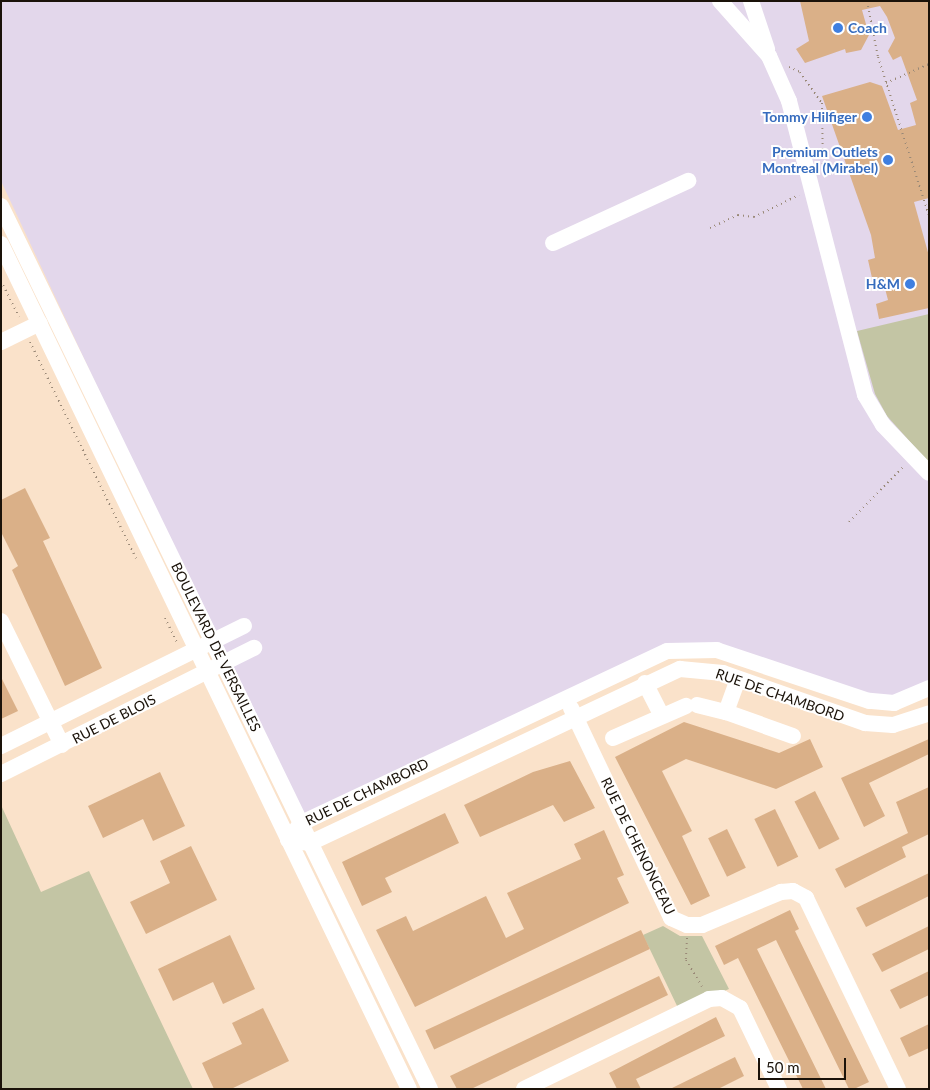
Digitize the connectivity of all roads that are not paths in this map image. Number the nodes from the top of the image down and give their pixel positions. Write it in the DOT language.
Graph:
graph roads {
  1 [pos="720,1"];
  2 [pos="733,1"];
  3 [pos="751,1"];
  4 [pos="740,23"];
  5 [pos="769,56"];
  6 [pos="688,180"];
  7 [pos="1,206"];
  8 [pos="553,243"];
  9 [pos="1,244"];
  10 [pos="40,323"];
  11 [pos="1,342"];
  12 [pos="929,473"];
  13 [pos="1,621"];
  14 [pos="244,626"];
  15 [pos="213,639"];
  16 [pos="254,648"];
  17 [pos="194,649"];
  18 [pos="225,662"];
  19 [pos="206,672"];
  20 [pos="738,679"];
  21 [pos="645,683"];
  22 [pos="929,688"];
  23 [pos="567,696"];
  24 [pos="726,712"];
  25 [pos="929,713"];
  26 [pos="661,714"];
  27 [pos="575,717"];
  28 [pos="50,722"];
  29 [pos="793,736"];
  30 [pos="613,738"];
  31 [pos="62,745"];
  32 [pos="1,746"];
  33 [pos="1,774"];
  34 [pos="301,823"];
  35 [pos="288,840"];
  36 [pos="310,843"];
  37 [pos="546,1084"];
  38 [pos="409,1089"];
  39 [pos="430,1089"];
  40 [pos="524,1089"];
  41 [pos="779,1089"];
  42 [pos="898,1089"];
  1 -- 4 [label="street"];
  2 -- 4 [label="street"];
  3 -- 5 [label="street"];
  4 -- 5 [label="street"];
  5 -- 12 [label="street"];
  6 -- 8 [label="street"];
  7 -- 15 [label="street, BOULEVARD DE VERSAILLES"];
  9 -- 10 [label="street, BOULEVARD DE VERSAILLES"];
  10 -- 11 [label="street"];
  10 -- 17 [label="street, BOULEVARD DE VERSAILLES"];
  13 -- 28 [label="street"];
  14 -- 15 [label="street, RUE DE BLOIS"];
  15 -- 17 [label="street, RUE DE BLOIS"];
  15 -- 18 [label="street, BOULEVARD DE VERSAILLES"];
  16 -- 18 [label="street, RUE DE BLOIS"];
  17 -- 19 [label="street, BOULEVARD DE VERSAILLES"];
  17 -- 28 [label="street, RUE DE BLOIS"];
  18 -- 19 [label="street, RUE DE BLOIS"];
  18 -- 34 [label="street, BOULEVARD DE VERSAILLES"];
  19 -- 31 [label="street, RUE DE BLOIS"];
  19 -- 35 [label="street, BOULEVARD DE VERSAILLES"];
  20 -- 21 [label="street, RUE DE CHAMBORD"];
  20 -- 24 [label="street"];
  20 -- 25 [label="street, RUE DE CHAMBORD"];
  21 -- 26 [label="street"];
  21 -- 27 [label="street, RUE DE CHAMBORD"];
  22 -- 23 [label="street, RUE DE CHAMBORD"];
  23 -- 27 [label="street, RUE DE CHENONCEAU"];
  23 -- 34 [label="street, RUE DE CHAMBORD"];
  24 -- 26 [label="street"];
  24 -- 29 [label="street"];
  26 -- 30 [label="street"];
  27 -- 36 [label="street, RUE DE CHAMBORD"];
  27 -- 42 [label="street, RUE DE CHENONCEAU"];
  28 -- 31 [label="street"];
  28 -- 32 [label="street, RUE DE BLOIS"];
  31 -- 33 [label="street, RUE DE BLOIS"];
  34 -- 35 [label="street, RUE DE CHAMBORD"];
  34 -- 36 [label="street, BOULEVARD DE VERSAILLES"];
  35 -- 36 [label="street, RUE DE CHAMBORD"];
  35 -- 38 [label="street, BOULEVARD DE VERSAILLES"];
  36 -- 39 [label="street, BOULEVARD DE VERSAILLES"];
  37 -- 40 [label="street"];
  37 -- 41 [label="street"];
}
